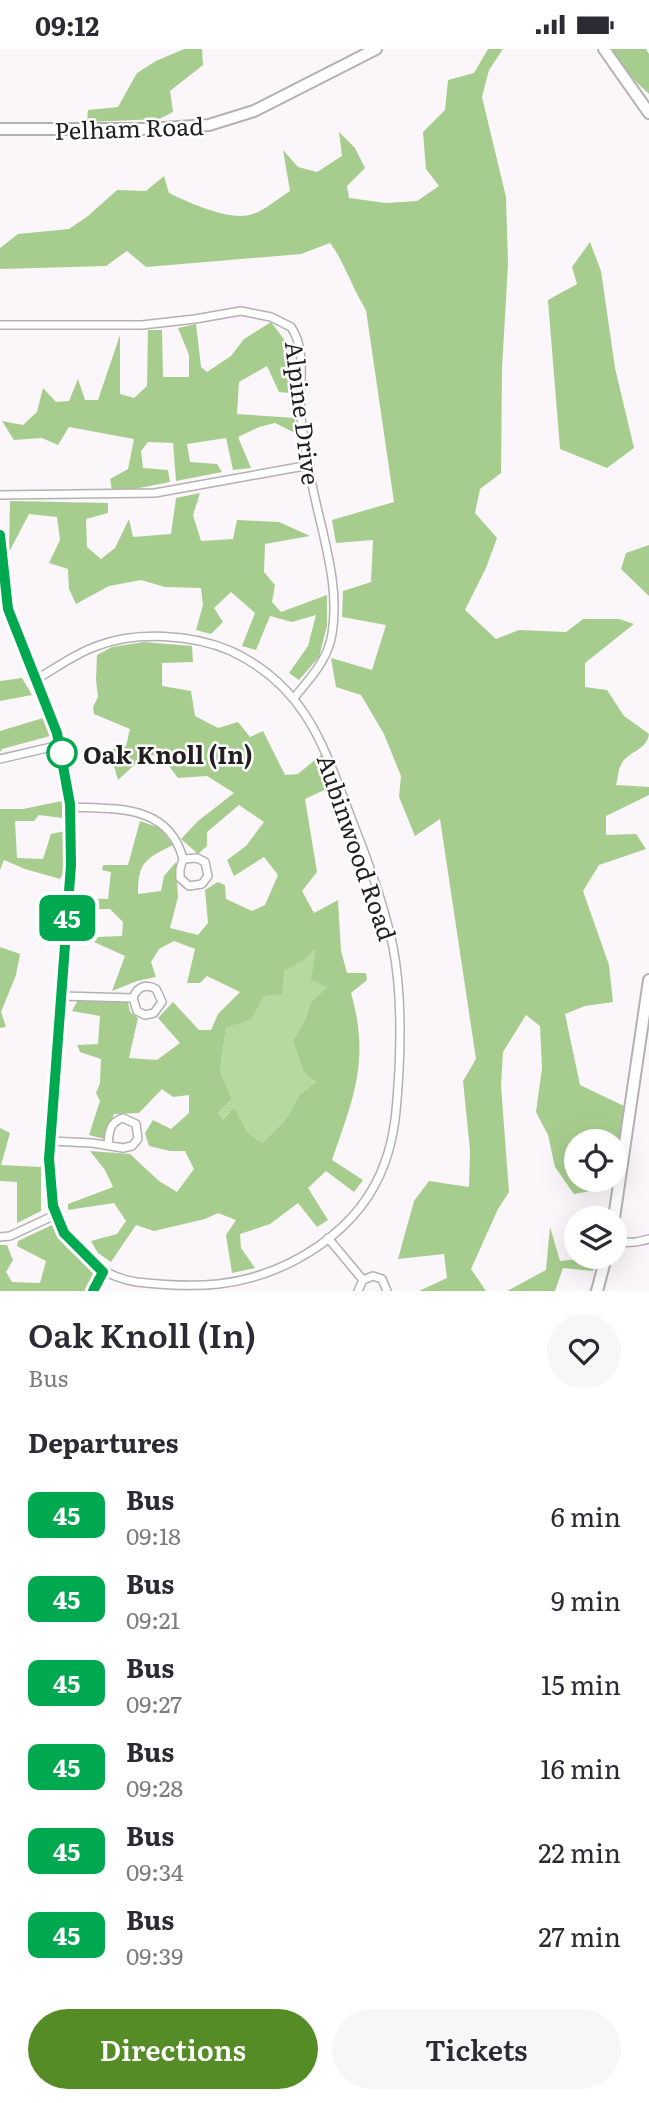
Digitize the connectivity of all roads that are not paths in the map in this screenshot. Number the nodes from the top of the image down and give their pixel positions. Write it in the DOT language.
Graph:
graph roads {
  1 [pos="376,49"];
  2 [pos="604,49"];
  3 [pos="649,113"];
  4 [pos="0,129"];
  5 [pos="0,325"];
  6 [pos="310,465"];
  7 [pos="0,495"];
  8 [pos="0,535"];
  9 [pos="37,679"];
  10 [pos="294,698"];
  11 [pos="60,745"];
  12 [pos="0,759"];
  13 [pos="70,807"];
  14 [pos="183,859"];
  15 [pos="649,980"];
  16 [pos="62,996"];
  17 [pos="133,998"];
  18 [pos="50,1141"];
  19 [pos="108,1145"];
  20 [pos="616,1206"];
  21 [pos="55,1215"];
  22 [pos="0,1237"];
  23 [pos="328,1238"];
  24 [pos="649,1238"];
  25 [pos="627,1242"];
  26 [pos="603,1269"];
  27 [pos="103,1272"];
  28 [pos="363,1280"];
  29 [pos="93,1291"];
  30 [pos="358,1291"];
  31 [pos="387,1291"];
  32 [pos="597,1291"];
  1 -- 4 [label="main road, Pelham Road"];
  2 -- 3 [label="main road"];
  5 -- 6 [label="street, Alpine Drive"];
  6 -- 7 [label="street"];
  6 -- 10 [label="street, Alpine Drive"];
  8 -- 9 [label="street"];
  9 -- 10 [label="street, Aubinwood Road"];
  9 -- 11 [label="street"];
  10 -- 23 [label="street, Aubinwood Road"];
  11 -- 12 [label="street"];
  11 -- 13 [label="street"];
  13 -- 14 [label="street"];
  13 -- 16 [label="street"];
  14 -- 14 [label="street"];
  15 -- 20 [label="main road"];
  16 -- 17 [label="street"];
  16 -- 18 [label="street"];
  17 -- 17 [label="street"];
  18 -- 19 [label="street"];
  18 -- 21 [label="street"];
  19 -- 19 [label="street"];
  21 -- 22 [label="street"];
  21 -- 27 [label="street"];
  23 -- 27 [label="street, Aubinwood Road"];
  23 -- 28 [label="street"];
  24 -- 25 [label="street"];
  26 -- 32 [label="main road"];
  27 -- 29 [label="street"];
  28 -- 30 [label="street"];
  28 -- 31 [label="street"];
}
